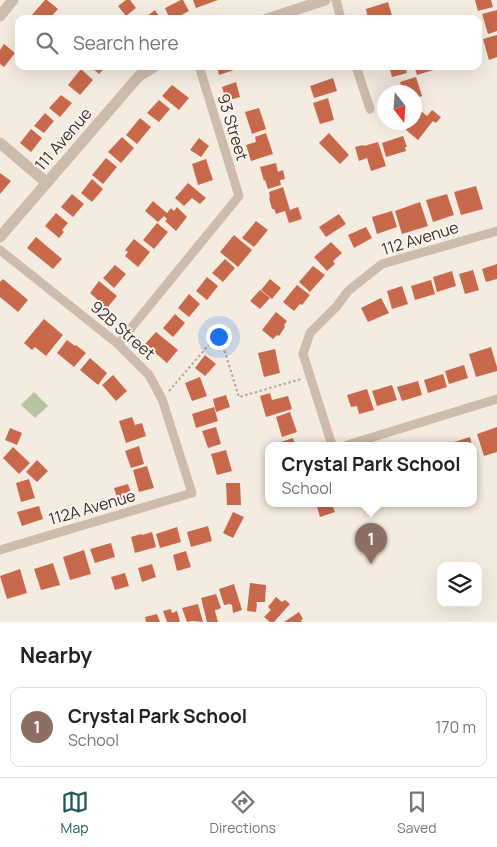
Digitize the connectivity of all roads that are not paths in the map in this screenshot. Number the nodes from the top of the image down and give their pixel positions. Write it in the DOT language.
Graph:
graph roads {
  1 [pos="13,0"];
  2 [pos="325,0"];
  3 [pos="336,0"];
  4 [pos="279,15"];
  5 [pos="340,15"];
  6 [pos="0,16"];
  7 [pos="149,70"];
  8 [pos="201,70"];
  9 [pos="357,70"];
  10 [pos="370,109"];
  11 [pos="0,143"];
  12 [pos="46,183"];
  13 [pos="497,231"];
  14 [pos="0,237"];
  15 [pos="0,250"];
  16 [pos="118,344"];
  17 [pos="497,399"];
  18 [pos="331,442"];
  19 [pos="357,442"];
  20 [pos="192,493"];
  21 [pos="0,550"];
  1 -- 6 [label="street"];
  2 -- 4 [label="street"];
  3 -- 5 [label="street"];
  7 -- 12 [label="street, 111 Avenue"];
  8 -- 16 [label="street, 93 Street"];
  9 -- 10 [label="street"];
  11 -- 12 [label="street"];
  12 -- 14 [label="street, 111 Avenue"];
  13 -- 18 [label="street, 112 Avenue"];
  15 -- 16 [label="street, 92B Street"];
  16 -- 20 [label="street, 92B Street"];
  17 -- 19 [label="street"];
  20 -- 21 [label="street, 112A Avenue"];
}
